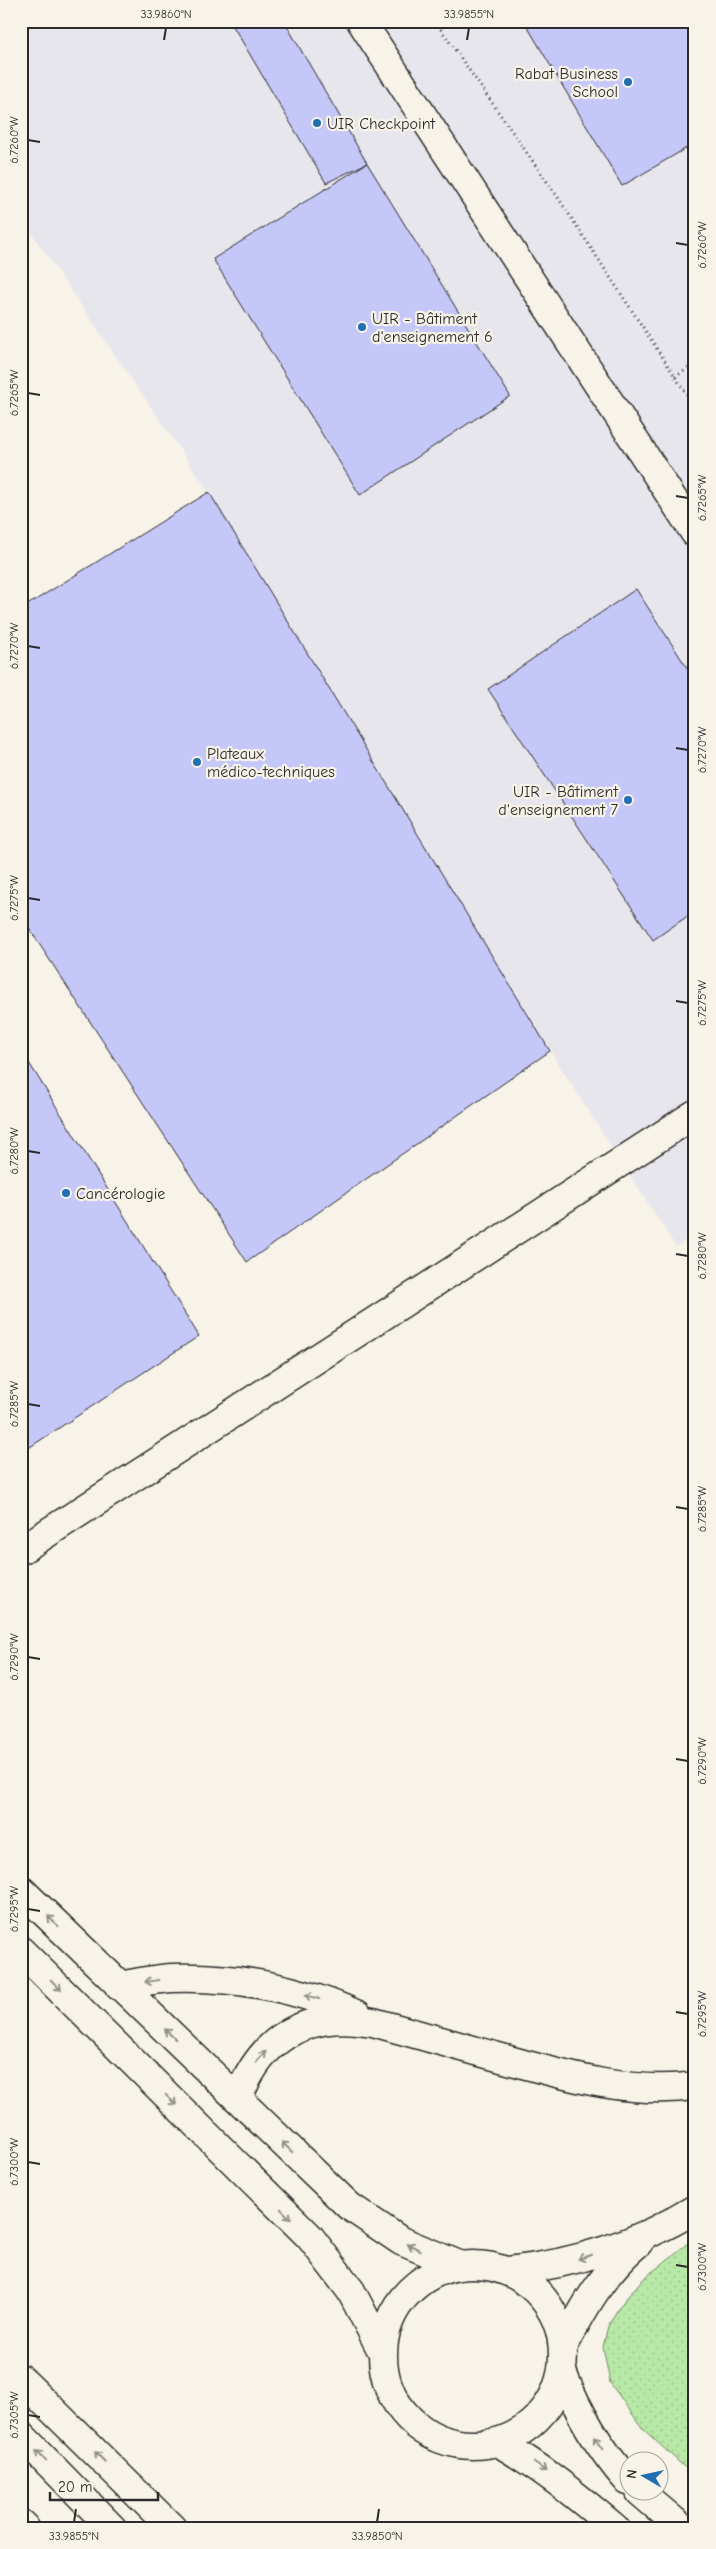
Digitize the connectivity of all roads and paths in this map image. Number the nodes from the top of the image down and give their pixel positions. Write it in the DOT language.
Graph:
graph roads {
  1 [pos="362,21"];
  2 [pos="435,21"];
  3 [pos="695,364"];
  4 [pos="675,377"];
  5 [pos="695,390"];
  6 [pos="687,395"];
  7 [pos="695,407"];
  8 [pos="695,532"];
  9 [pos="695,1114"];
  10 [pos="21,1550"];
  11 [pos="21,1890"];
  12 [pos="21,1951"];
  13 [pos="119,1986"];
  14 [pos="373,2022"];
  15 [pos="695,2086"];
  16 [pos="238,2100"];
  17 [pos="695,2209"];
  18 [pos="647,2235"];
  19 [pos="459,2265"];
  20 [pos="508,2271"];
  21 [pos="382,2351"];
  22 [pos="562,2360"];
  23 [pos="21,2379"];
  24 [pos="21,2435"];
  25 [pos="498,2442"];
  26 [pos="618,2469"];
  27 [pos="652,2502"];
  28 [pos="21,2524"];
  29 [pos="25,2528"];
  30 [pos="112,2528"];
  31 [pos="172,2528"];
  32 [pos="615,2528"];
  33 [pos="682,2528"];
  1 -- 8 [label="main road"];
  2 -- 4 [label="path"];
  3 -- 4 [label="path"];
  4 -- 6 [label="path"];
  5 -- 6 [label="path"];
  6 -- 7 [label="path"];
  9 -- 10 [label="main road"];
  13 -- 11 [label="main road, one-way"];
  12 -- 21 [label="main road, one-way"];
  14 -- 13 [label="main road, one-way"];
  16 -- 13 [label="main road, one-way"];
  14 -- 15 [label="main road"];
  16 -- 14 [label="main road, one-way"];
  19 -- 16 [label="main road, one-way"];
  17 -- 18 [label="main road"];
  18 -- 20 [label="main road, one-way"];
  18 -- 22 [label="main road"];
  19 -- 20 [label="main road"];
  19 -- 21 [label="main road"];
  20 -- 22 [label="main road"];
  21 -- 25 [label="main road"];
  22 -- 25 [label="main road"];
  26 -- 22 [label="main road, one-way"];
  31 -- 23 [label="main road, one-way"];
  30 -- 24 [label="main road, one-way"];
  25 -- 32 [label="main road, one-way"];
  27 -- 33 [label="main road"];
  28 -- 29 [label="main road"];
}
